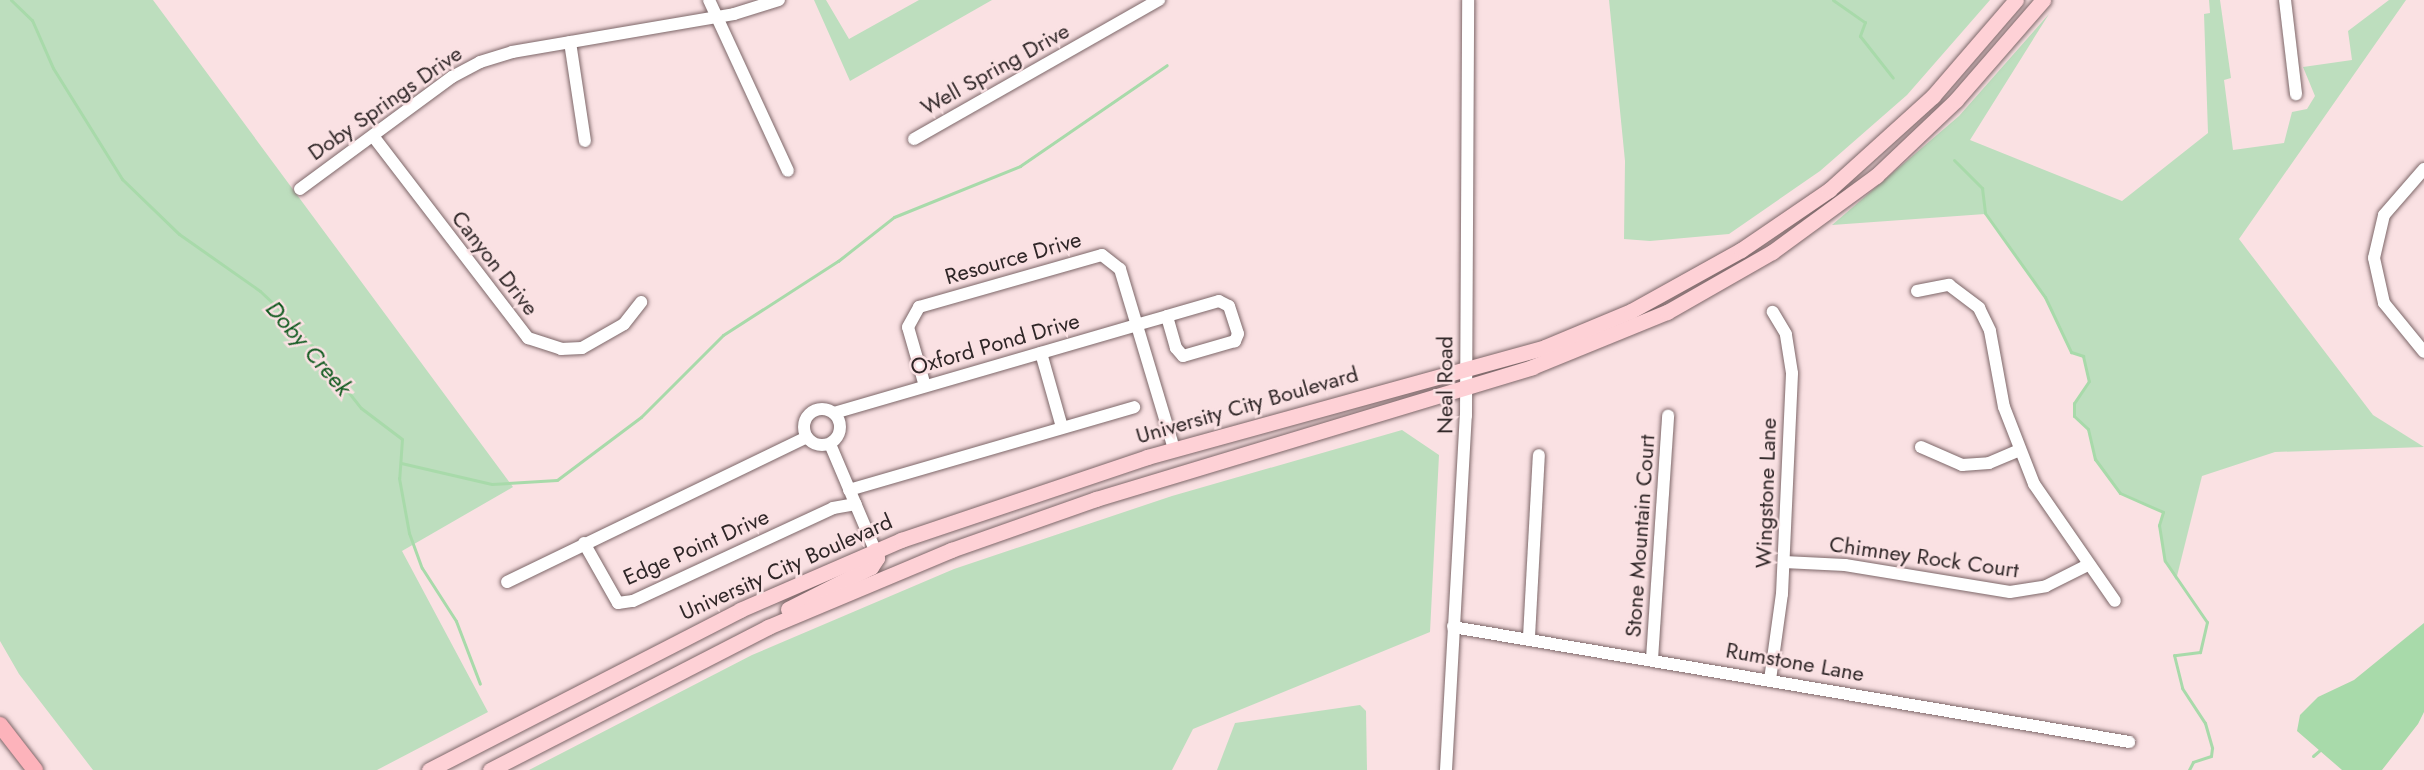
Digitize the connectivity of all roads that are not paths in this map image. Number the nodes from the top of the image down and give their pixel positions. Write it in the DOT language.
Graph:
graph roads {
  1 [pos="710,0"];
  2 [pos="779,0"];
  3 [pos="1159,0"];
  4 [pos="1468,0"];
  5 [pos="2016,0"];
  6 [pos="2043,0"];
  7 [pos="2285,0"];
  8 [pos="717,17"];
  9 [pos="570,42"];
  10 [pos="2296,94"];
  11 [pos="373,136"];
  12 [pos="914,139"];
  13 [pos="585,141"];
  14 [pos="2424,169"];
  15 [pos="788,171"];
  16 [pos="300,189"];
  17 [pos="1917,291"];
  18 [pos="640,302"];
  19 [pos="1773,312"];
  20 [pos="1167,316"];
  21 [pos="1136,325"];
  22 [pos="2424,352"];
  23 [pos="1041,353"];
  24 [pos="1466,369"];
  25 [pos="925,386"];
  26 [pos="1466,387"];
  27 [pos="1134,406"];
  28 [pos="834,413"];
  29 [pos="1668,416"];
  30 [pos="1062,428"];
  31 [pos="807,437"];
  32 [pos="830,444"];
  33 [pos="1922,447"];
  34 [pos="1174,449"];
  35 [pos="2019,450"];
  36 [pos="1539,455"];
  37 [pos="849,490"];
  38 [pos="856,504"];
  39 [pos="584,543"];
  40 [pos="875,550"];
  41 [pos="1784,562"];
  42 [pos="2088,565"];
  43 [pos="507,582"];
  44 [pos="2115,602"];
  45 [pos="768,627"];
  46 [pos="1453,627"];
  47 [pos="1529,637"];
  48 [pos="1652,659"];
  49 [pos="1770,680"];
  50 [pos="0,725"];
  51 [pos="2129,742"];
  52 [pos="35,770"];
  53 [pos="429,770"];
  54 [pos="490,770"];
  55 [pos="1446,770"];
  1 -- 8 [label="street"];
  2 -- 8 [label="street, Doby Springs Drive"];
  3 -- 12 [label="street, Well Spring Drive"];
  4 -- 24 [label="street, Neal Road"];
  5 -- 24 [label="main road, University City Boulevard"];
  6 -- 26 [label="main road, University City Boulevard"];
  7 -- 10 [label="street"];
  8 -- 9 [label="street, Doby Springs Drive"];
  8 -- 15 [label="street"];
  9 -- 11 [label="street, Doby Springs Drive"];
  9 -- 13 [label="street"];
  11 -- 16 [label="street, Doby Springs Drive"];
  11 -- 18 [label="street, Canyon Drive"];
  14 -- 22 [label="street"];
  17 -- 35 [label="street"];
  19 -- 41 [label="street, Wingstone Lane"];
  20 -- 20 [label="street, Oxford Pond Drive"];
  20 -- 21 [label="street, Oxford Pond Drive"];
  21 -- 23 [label="street, Oxford Pond Drive"];
  21 -- 25 [label="street, Resource Drive"];
  21 -- 34 [label="street, Resource Drive"];
  23 -- 25 [label="street, Oxford Pond Drive"];
  23 -- 30 [label="street"];
  24 -- 26 [label="street, Neal Road"];
  24 -- 34 [label="main road, University City Boulevard"];
  25 -- 28 [label="street, Oxford Pond Drive"];
  26 -- 45 [label="main road, University City Boulevard"];
  26 -- 46 [label="street, Neal Road"];
  27 -- 30 [label="street"];
  28 -- 31 [label="street, Oxford Pond Drive"];
  28 -- 32 [label="street"];
  29 -- 48 [label="street, Stone Mountain Court"];
  30 -- 37 [label="street"];
  31 -- 32 [label="street"];
  31 -- 39 [label="street"];
  32 -- 37 [label="street"];
  33 -- 35 [label="street"];
  34 -- 40 [label="main road, University City Boulevard"];
  35 -- 42 [label="street"];
  36 -- 47 [label="street"];
  37 -- 38 [label="street"];
  38 -- 39 [label="street, Edge Point Drive"];
  38 -- 40 [label="street"];
  39 -- 43 [label="street"];
  40 -- 45 [label="main road"];
  40 -- 53 [label="main road, University City Boulevard"];
  41 -- 42 [label="street, Chimney Rock Court"];
  41 -- 49 [label="street, Wingstone Lane"];
  42 -- 44 [label="street"];
  45 -- 54 [label="main road, University City Boulevard"];
  46 -- 47 [label="street, Rumstone Lane"];
  46 -- 55 [label="street, Neal Road"];
  47 -- 48 [label="street, Rumstone Lane"];
  48 -- 49 [label="street, Rumstone Lane"];
  49 -- 51 [label="street, Rumstone Lane"];
  50 -- 52 [label="highway"];
}
